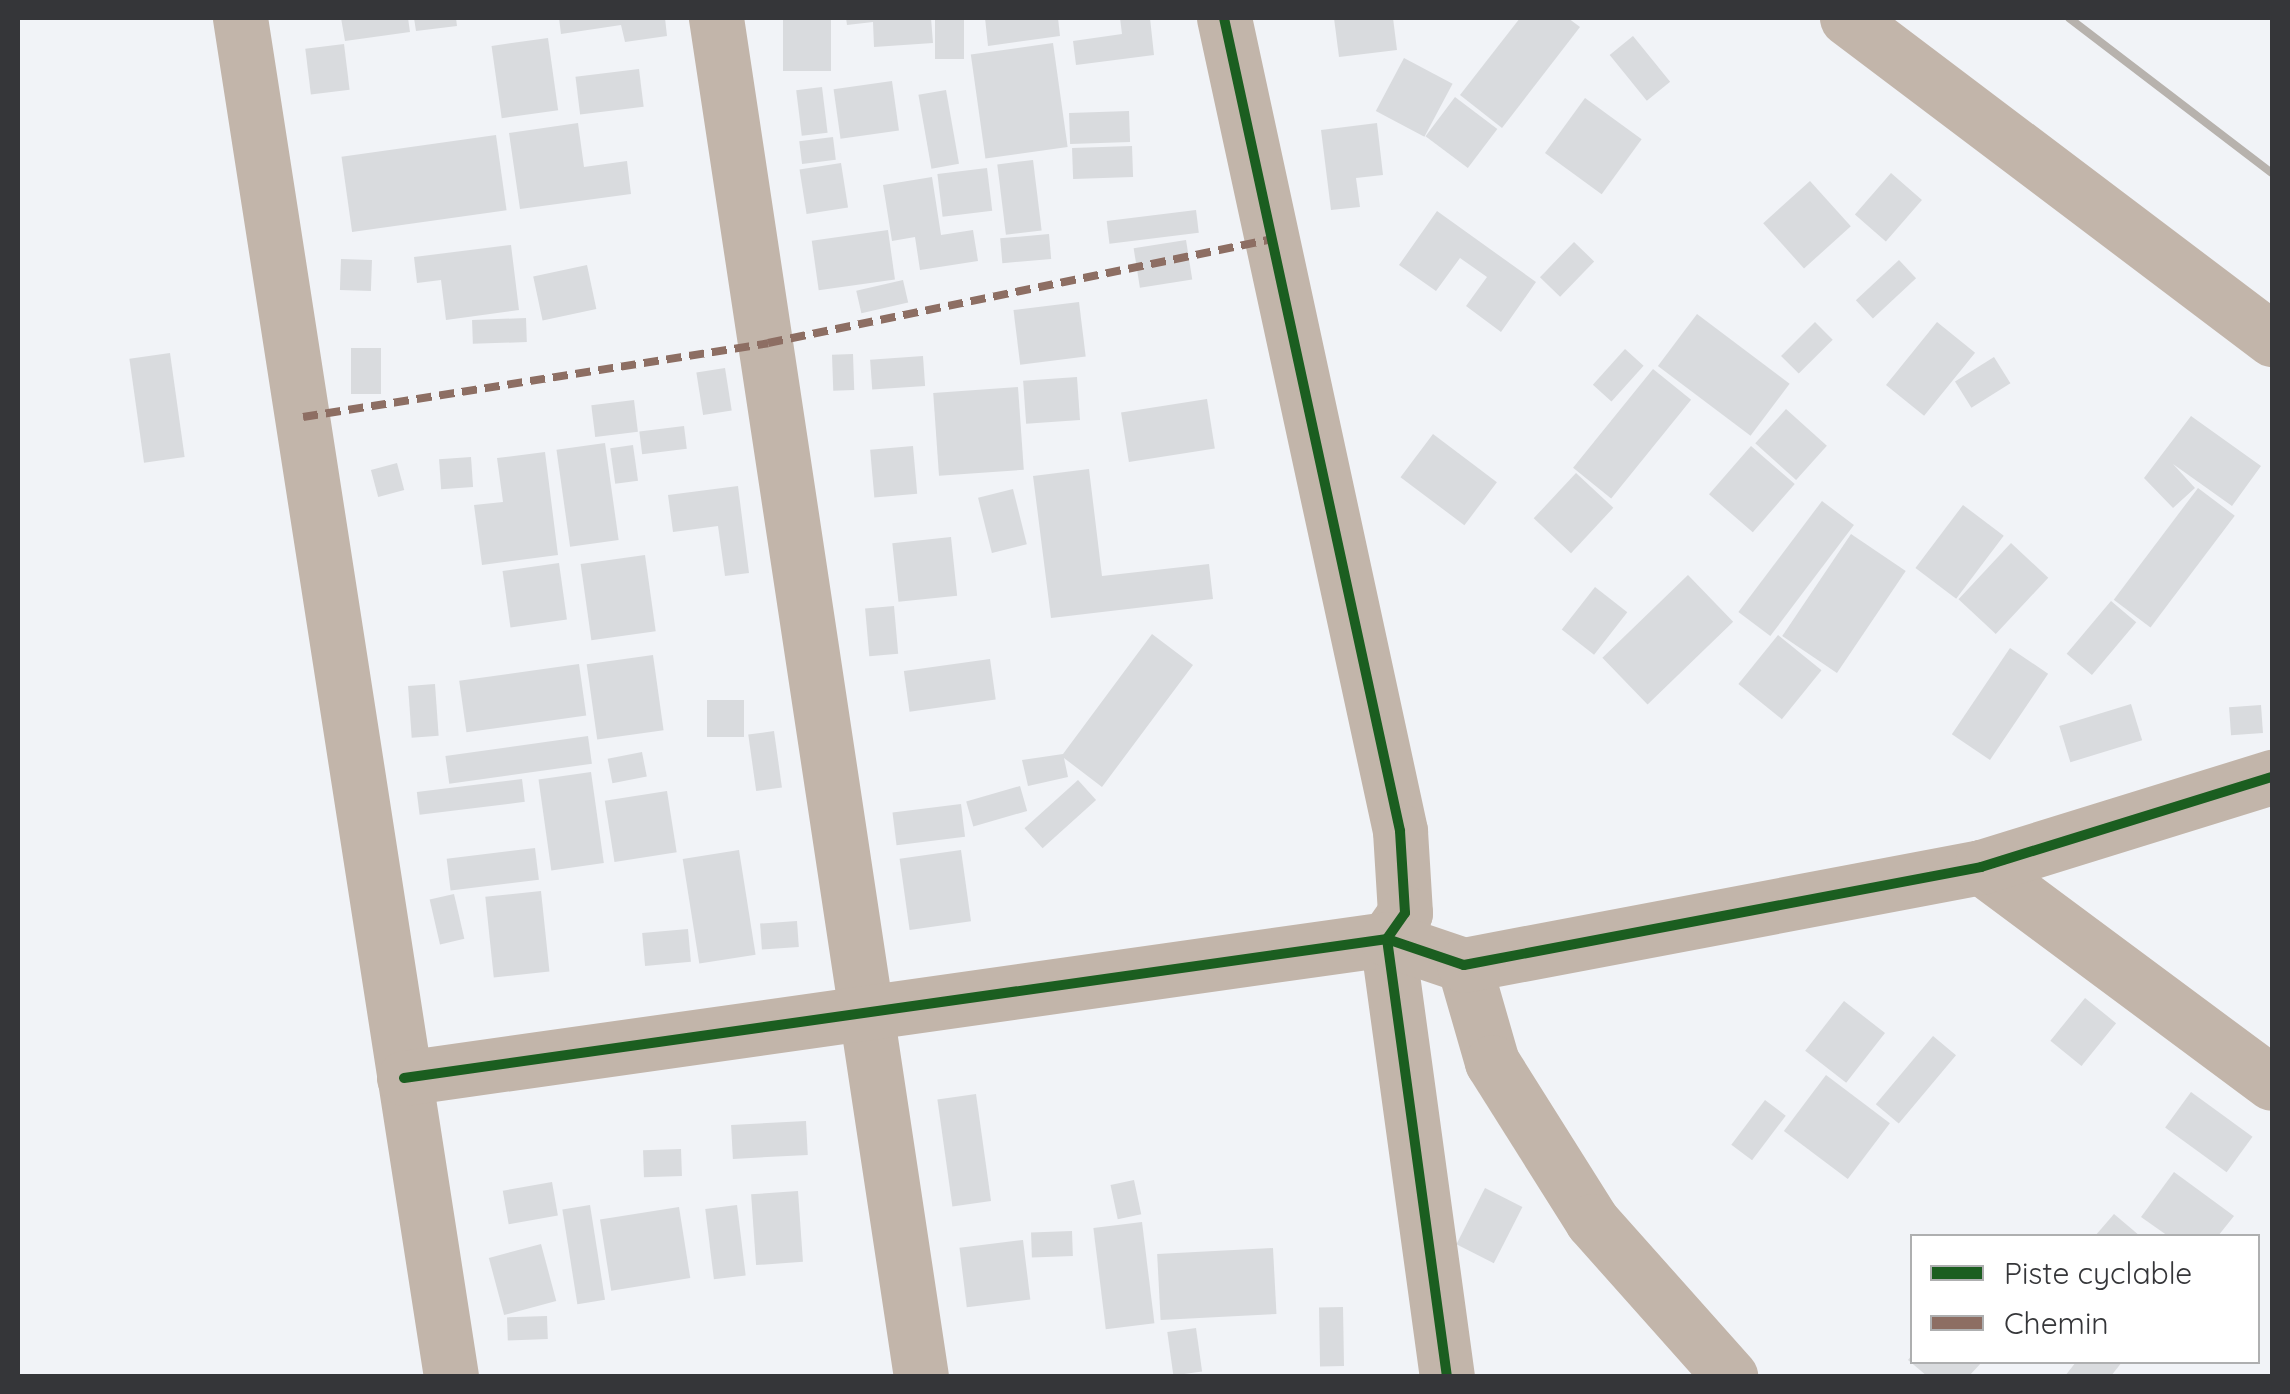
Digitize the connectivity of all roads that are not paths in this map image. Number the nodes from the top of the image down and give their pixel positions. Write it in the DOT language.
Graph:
graph roads {
  1 [pos="240,18"];
  2 [pos="716,18"];
  3 [pos="1224,18"];
  4 [pos="1847,18"];
  5 [pos="2272,340"];
  6 [pos="2272,777"];
  7 [pos="1981,868"];
  8 [pos="1386,939"];
  9 [pos="1464,965"];
  10 [pos="869,1017"];
  11 [pos="404,1078"];
  12 [pos="2272,1084"];
  13 [pos="451,1376"];
  14 [pos="921,1376"];
  15 [pos="1447,1376"];
  16 [pos="1730,1376"];
  1 -- 11 [label="street"];
  2 -- 10 [label="street"];
  3 -- 8 [label="street"];
  4 -- 5 [label="street"];
  6 -- 7 [label="street"];
  7 -- 9 [label="street"];
  7 -- 12 [label="street"];
  8 -- 9 [label="street"];
  8 -- 10 [label="street"];
  8 -- 15 [label="street"];
  9 -- 16 [label="street"];
  10 -- 11 [label="street"];
  10 -- 14 [label="street"];
  11 -- 13 [label="street"];
}
